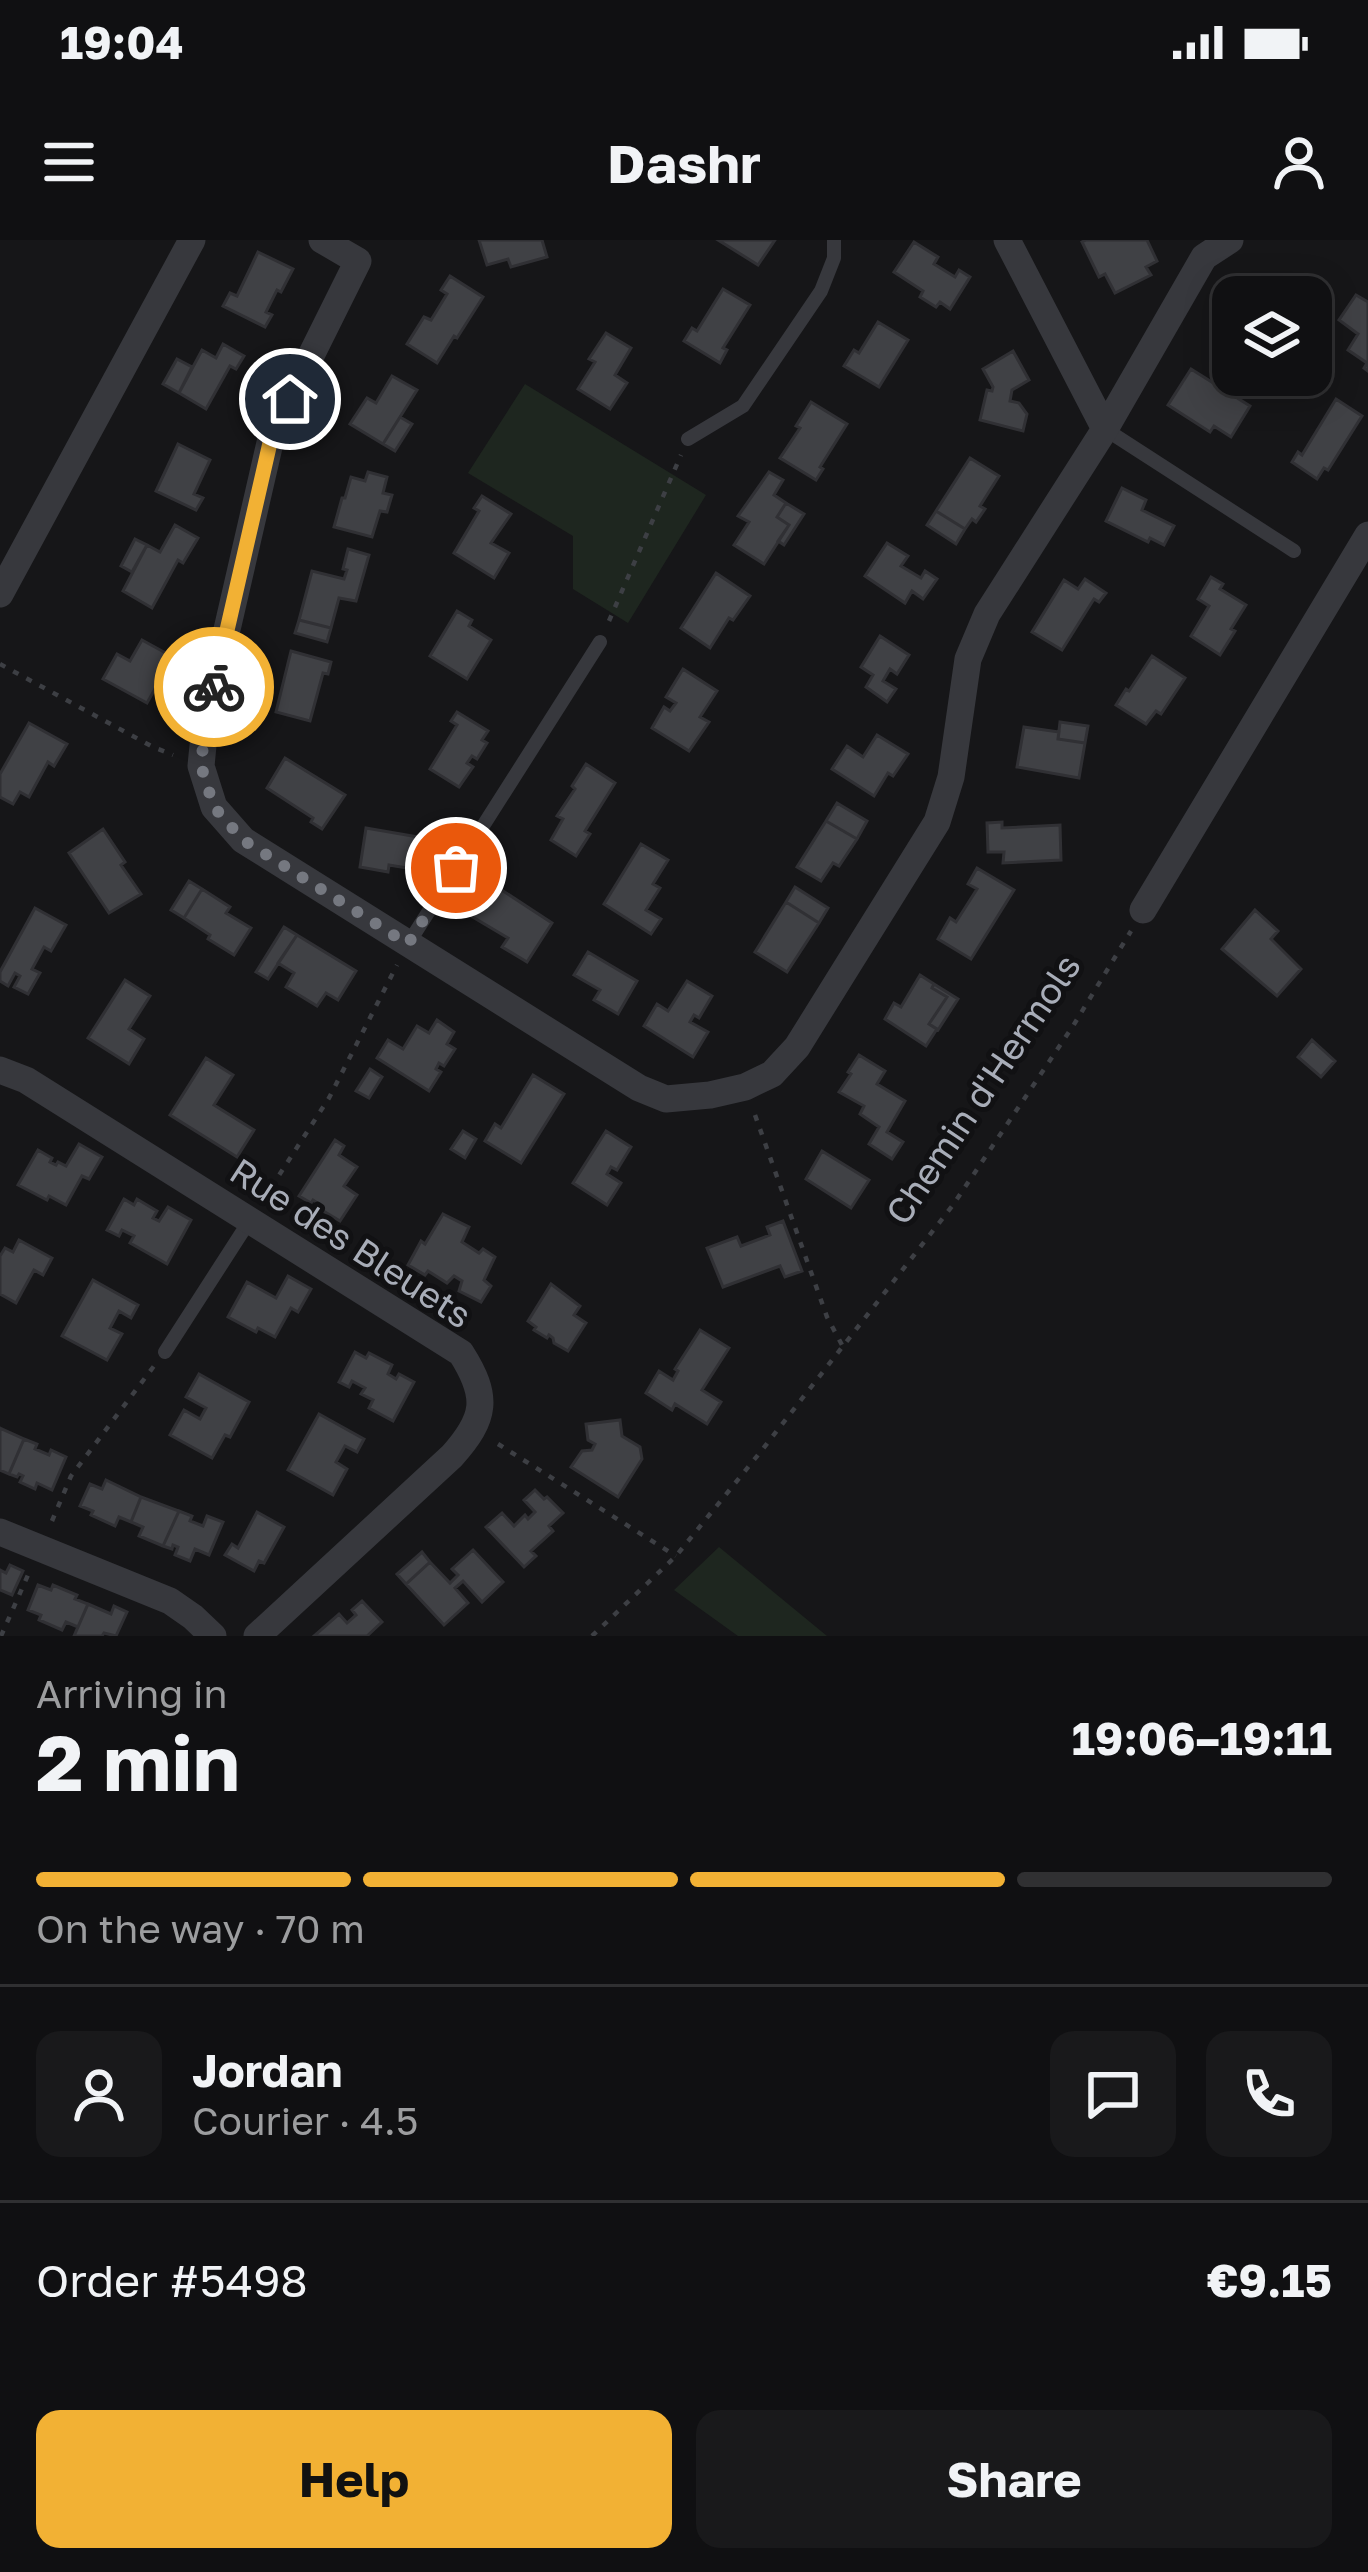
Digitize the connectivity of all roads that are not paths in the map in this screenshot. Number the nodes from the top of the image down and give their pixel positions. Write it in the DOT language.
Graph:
graph roads {
  1 [pos="192,240"];
  2 [pos="322,240"];
  3 [pos="834,240"];
  4 [pos="1007,240"];
  5 [pos="1230,240"];
  6 [pos="365,250"];
  7 [pos="1105,429"];
  8 [pos="688,439"];
  9 [pos="1368,535"];
  10 [pos="1294,551"];
  11 [pos="0,594"];
  12 [pos="600,642"];
  13 [pos="1143,910"];
  14 [pos="408,944"];
  15 [pos="0,1070"];
  16 [pos="251,1220"];
  17 [pos="165,1352"];
  18 [pos="0,1532"];
  19 [pos="213,1636"];
  20 [pos="257,1636"];
  1 -- 11 [label="street"];
  2 -- 6 [label="street"];
  3 -- 8 [label="lane"];
  4 -- 7 [label="street"];
  5 -- 7 [label="street"];
  6 -- 14 [label="street"];
  7 -- 10 [label="lane"];
  7 -- 14 [label="street"];
  9 -- 13 [label="street"];
  12 -- 14 [label="lane"];
  15 -- 16 [label="street, Rue des Bleuets"];
  16 -- 17 [label="lane"];
  16 -- 20 [label="street, Rue des Bleuets"];
  18 -- 19 [label="street"];
}
